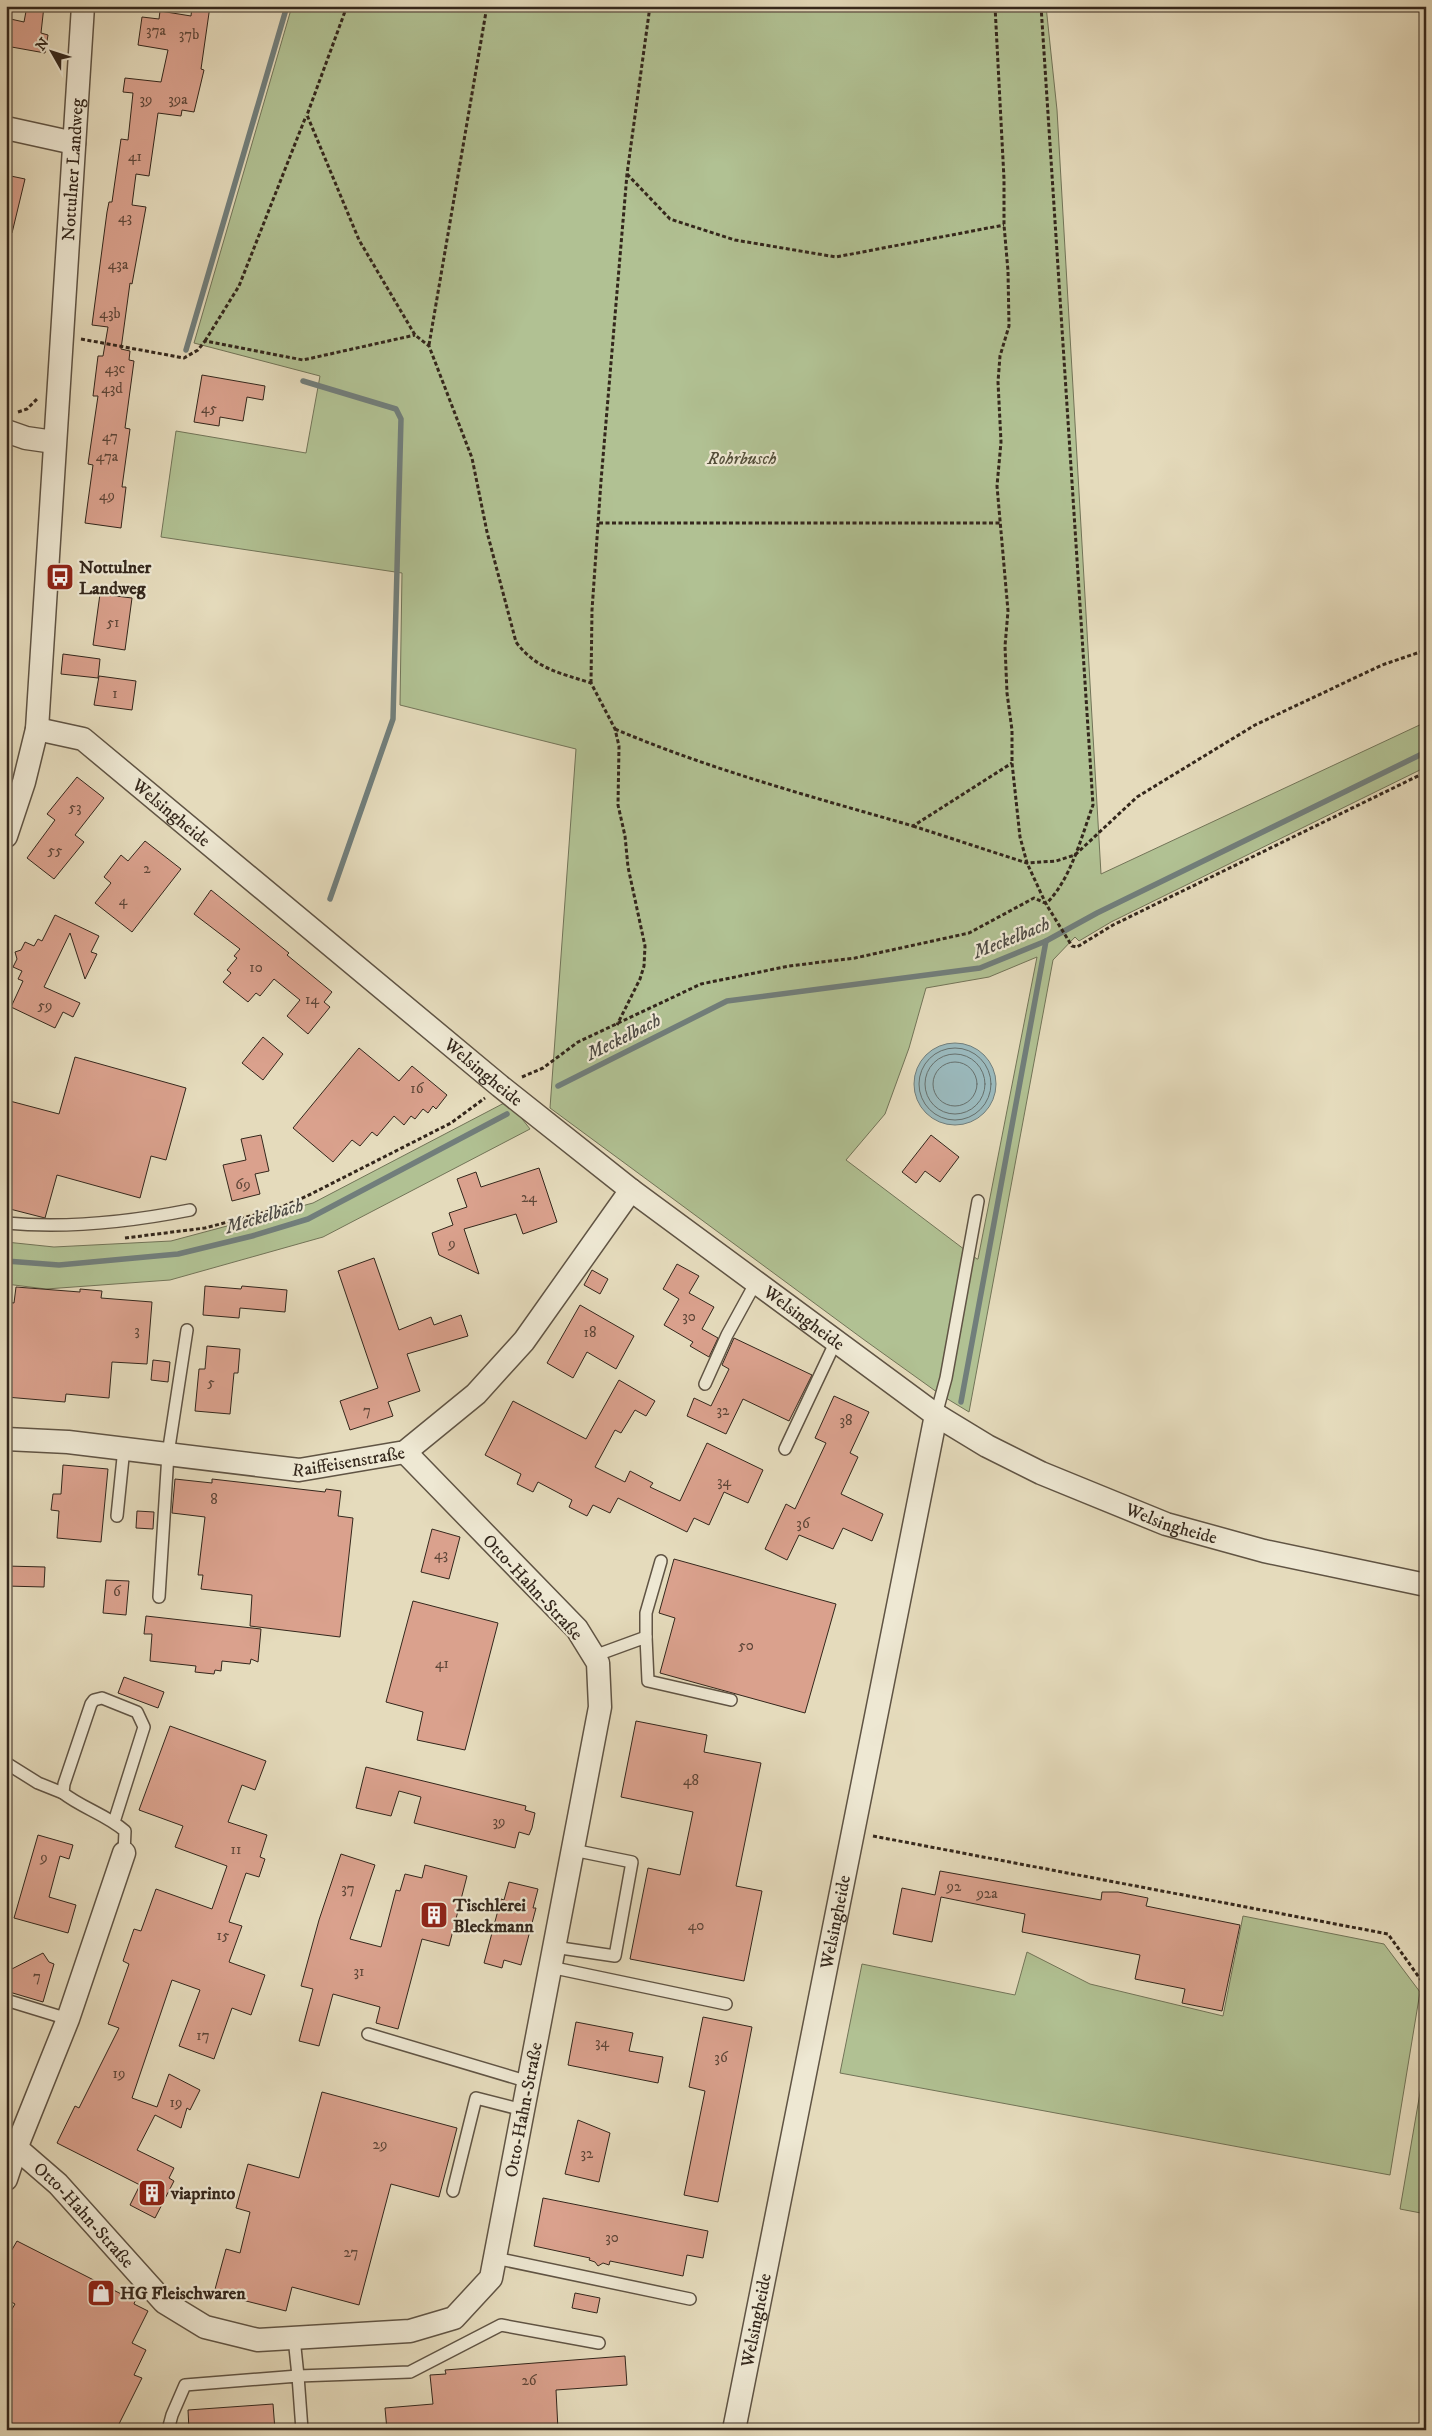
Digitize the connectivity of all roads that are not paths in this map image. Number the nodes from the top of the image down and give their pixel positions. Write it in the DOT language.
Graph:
graph roads {
  1 [pos="83,6"];
  2 [pos="6,128"];
  3 [pos="74,143"];
  4 [pos="6,431"];
  5 [pos="54,442"];
  6 [pos="37,729"];
  7 [pos="6,836"];
  8 [pos="631,1190"];
  9 [pos="978,1202"];
  10 [pos="190,1210"];
  11 [pos="6,1223"];
  12 [pos="756,1282"];
  13 [pos="187,1330"];
  14 [pos="835,1343"];
  15 [pos="706,1384"];
  16 [pos="936,1414"];
  17 [pos="6,1439"];
  18 [pos="124,1448"];
  19 [pos="785,1449"];
  20 [pos="405,1452"];
  21 [pos="168,1454"];
  22 [pos="117,1516"];
  23 [pos="661,1561"];
  24 [pos="1426,1585"];
  25 [pos="159,1597"];
  26 [pos="646,1637"];
  27 [pos="594,1656"];
  28 [pos="731,1700"];
  29 [pos="6,1763"];
  30 [pos="63,1793"];
  31 [pos="114,1822"];
  32 [pos="573,1850"];
  33 [pos="124,1853"];
  34 [pos="552,1957"];
  35 [pos="6,2000"];
  36 [pos="726,2004"];
  37 [pos="68,2019"];
  38 [pos="368,2034"];
  39 [pos="529,2082"];
  40 [pos="523,2110"];
  41 [pos="12,2142"];
  42 [pos="6,2179"];
  43 [pos="453,2191"];
  44 [pos="495,2258"];
  45 [pos="690,2299"];
  46 [pos="294,2338"];
  47 [pos="599,2343"];
  48 [pos="298,2376"];
  49 [pos="168,2430"];
  50 [pos="302,2430"];
  51 [pos="734,2430"];
  1 -- 3 [label="street, Nottulner Landweg"];
  2 -- 3 [label="street"];
  3 -- 5 [label="street, Nottulner Landweg"];
  4 -- 5 [label="street"];
  5 -- 6 [label="street, Nottulner Landweg"];
  6 -- 7 [label="street, Nottulner Landweg"];
  6 -- 8 [label="street, Welsingheide"];
  8 -- 12 [label="street, Welsingheide"];
  8 -- 20 [label="street, Raiffeisenstraße"];
  9 -- 16 [label="lane, Welsingheide"];
  10 -- 11 [label="lane"];
  12 -- 14 [label="street, Welsingheide"];
  12 -- 15 [label="lane"];
  13 -- 21 [label="lane"];
  14 -- 16 [label="street, Welsingheide"];
  14 -- 19 [label="lane"];
  16 -- 24 [label="street, Welsingheide"];
  16 -- 51 [label="street, Welsingheide"];
  17 -- 18 [label="street, Raiffeisenstraße"];
  18 -- 21 [label="street, Raiffeisenstraße"];
  18 -- 22 [label="lane"];
  20 -- 21 [label="street, Raiffeisenstraße"];
  20 -- 27 [label="street, Otto-Hahn-Straße"];
  21 -- 25 [label="lane"];
  23 -- 26 [label="lane"];
  26 -- 27 [label="lane"];
  26 -- 28 [label="lane"];
  27 -- 32 [label="street, Otto-Hahn-Straße"];
  29 -- 30 [label="lane"];
  30 -- 31 [label="lane"];
  30 -- 31 [label="lane"];
  31 -- 33 [label="lane"];
  32 -- 34 [label="street, Otto-Hahn-Straße"];
  32 -- 34 [label="lane"];
  33 -- 37 [label="street, Otto-Hahn-Straße"];
  34 -- 36 [label="lane"];
  34 -- 39 [label="street, Otto-Hahn-Straße"];
  35 -- 37 [label="lane"];
  37 -- 41 [label="street, Otto-Hahn-Straße"];
  38 -- 39 [label="lane"];
  39 -- 40 [label="street, Otto-Hahn-Straße"];
  40 -- 43 [label="lane"];
  40 -- 44 [label="street, Otto-Hahn-Straße"];
  41 -- 42 [label="street, Otto-Hahn-Straße"];
  41 -- 46 [label="street, Otto-Hahn-Straße"];
  44 -- 45 [label="lane"];
  44 -- 46 [label="street, Otto-Hahn-Straße"];
  46 -- 48 [label="lane"];
  47 -- 48 [label="lane"];
  48 -- 49 [label="lane"];
  48 -- 50 [label="lane"];
}
